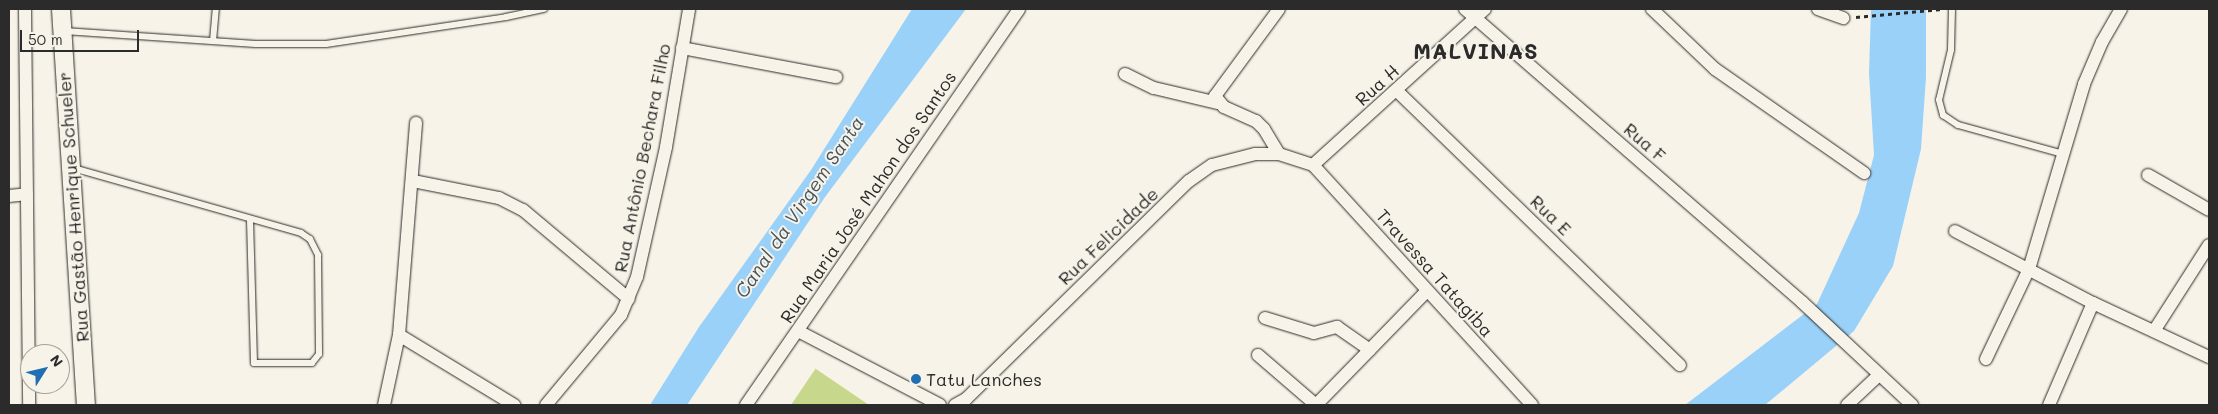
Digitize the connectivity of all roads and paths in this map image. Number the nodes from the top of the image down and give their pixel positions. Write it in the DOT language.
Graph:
graph roads {
  1 [pos="25,9"];
  2 [pos="61,9"];
  3 [pos="216,9"];
  4 [pos="544,9"];
  5 [pos="689,9"];
  6 [pos="1019,9"];
  7 [pos="1279,9"];
  8 [pos="1465,9"];
  9 [pos="1485,9"];
  10 [pos="1652,9"];
  11 [pos="1818,9"];
  12 [pos="1947,9"];
  13 [pos="1952,9"];
  14 [pos="2121,9"];
  15 [pos="1476,18"];
  16 [pos="1843,18"];
  17 [pos="62,31"];
  18 [pos="213,41"];
  19 [pos="682,48"];
  20 [pos="1125,74"];
  21 [pos="836,77"];
  22 [pos="1397,91"];
  23 [pos="1218,103"];
  24 [pos="416,123"];
  25 [pos="1279,154"];
  26 [pos="2063,154"];
  27 [pos="1313,164"];
  28 [pos="70,167"];
  29 [pos="1864,173"];
  30 [pos="2148,174"];
  31 [pos="413,181"];
  32 [pos="28,194"];
  33 [pos="9,196"];
  34 [pos="2209,210"];
  35 [pos="250,221"];
  36 [pos="1955,231"];
  37 [pos="2209,245"];
  38 [pos="2029,269"];
  39 [pos="1427,291"];
  40 [pos="629,299"];
  41 [pos="2092,303"];
  42 [pos="1265,318"];
  43 [pos="798,331"];
  44 [pos="2154,331"];
  45 [pos="399,336"];
  46 [pos="1370,350"];
  47 [pos="1258,355"];
  48 [pos="2209,357"];
  49 [pos="1986,359"];
  50 [pos="1680,365"];
  51 [pos="1879,375"];
  52 [pos="29,405"];
  53 [pos="86,405"];
  54 [pos="384,405"];
  55 [pos="514,405"];
  56 [pos="546,405"];
  57 [pos="746,405"];
  58 [pos="940,405"];
  59 [pos="955,405"];
  60 [pos="1531,405"];
  61 [pos="1847,405"];
  62 [pos="1912,405"];
  63 [pos="2049,405"];
  1 -- 32 [label="street"];
  2 -- 17 [label="main road, Rua Gastão Henrique Schueler"];
  3 -- 18 [label="lane"];
  4 -- 18 [label="lane"];
  5 -- 19 [label="street, Rua Antônio Bechara Filho"];
  6 -- 43 [label="street, Rua Maria José Mahon dos Santos"];
  7 -- 23 [label="street"];
  8 -- 15 [label="street, Rua F"];
  9 -- 15 [label="street, Rua H"];
  10 -- 29 [label="street"];
  11 -- 16 [label="street"];
  12 -- 16 [label="path"];
  13 -- 26 [label="lane"];
  14 -- 26 [label="street"];
  15 -- 22 [label="street, Rua H"];
  15 -- 51 [label="street, Rua F"];
  17 -- 18 [label="lane"];
  17 -- 28 [label="main road, Rua Gastão Henrique Schueler"];
  19 -- 21 [label="street"];
  19 -- 40 [label="street, Rua Antônio Bechara Filho"];
  20 -- 23 [label="street"];
  22 -- 27 [label="street, Rua H"];
  22 -- 50 [label="street, Rua E"];
  23 -- 25 [label="street"];
  24 -- 31 [label="street"];
  25 -- 27 [label="street, Rua Felicidade"];
  25 -- 59 [label="street, Rua Felicidade"];
  26 -- 38 [label="street"];
  27 -- 39 [label="street, Travessa Tatagiba"];
  28 -- 35 [label="lane"];
  28 -- 53 [label="main road, Rua Gastão Henrique Schueler"];
  30 -- 34 [label="street"];
  31 -- 40 [label="street"];
  31 -- 45 [label="street"];
  32 -- 33 [label="street"];
  32 -- 52 [label="street"];
  35 -- 35 [label="lane"];
  36 -- 38 [label="street"];
  37 -- 44 [label="street"];
  38 -- 41 [label="street"];
  38 -- 49 [label="street"];
  39 -- 46 [label="street"];
  39 -- 60 [label="street, Travessa Tatagiba"];
  40 -- 56 [label="street, Rua Antônio Bechara Filho"];
  41 -- 44 [label="street"];
  41 -- 63 [label="street"];
  42 -- 46 [label="street"];
  43 -- 57 [label="street, Rua Maria José Mahon dos Santos"];
  43 -- 58 [label="street"];
  44 -- 48 [label="street"];
  45 -- 54 [label="street"];
  45 -- 55 [label="street"];
  46 -- 47 [label="street"];
  51 -- 61 [label="street"];
  51 -- 62 [label="street, Rua F"];
}
